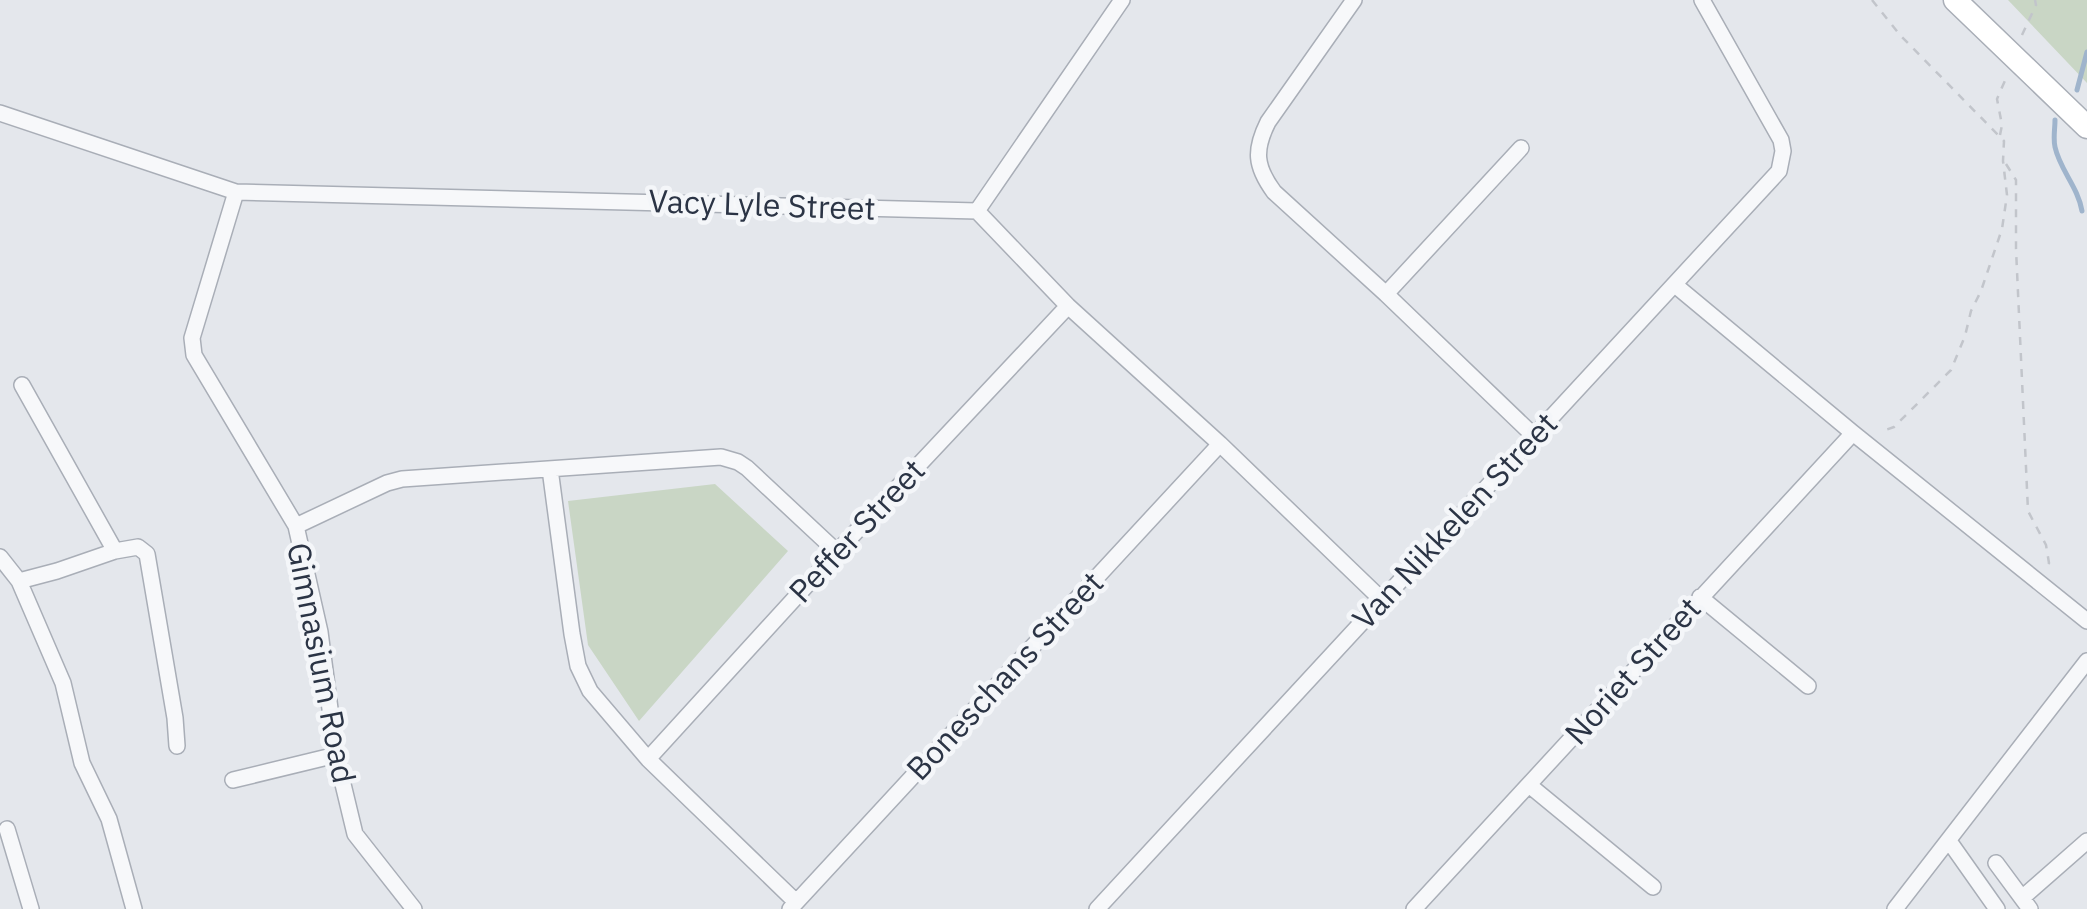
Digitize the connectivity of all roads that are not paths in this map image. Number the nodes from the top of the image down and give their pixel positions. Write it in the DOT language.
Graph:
graph roads {
  1 [pos="1122,0"];
  2 [pos="1354,0"];
  3 [pos="1702,0"];
  4 [pos="1955,0"];
  5 [pos="1968,0"];
  6 [pos="2087,110"];
  7 [pos="0,114"];
  8 [pos="2087,127"];
  9 [pos="1520,148"];
  10 [pos="236,192"];
  11 [pos="977,211"];
  12 [pos="1676,285"];
  13 [pos="1386,294"];
  14 [pos="1068,306"];
  15 [pos="22,385"];
  16 [pos="1853,433"];
  17 [pos="1534,436"];
  18 [pos="1220,444"];
  19 [pos="550,469"];
  20 [pos="296,526"];
  21 [pos="115,550"];
  22 [pos="837,552"];
  23 [pos="0,557"];
  24 [pos="20,581"];
  25 [pos="1700,598"];
  26 [pos="1382,599"];
  27 [pos="2087,621"];
  28 [pos="2087,661"];
  29 [pos="1808,686"];
  30 [pos="177,746"];
  31 [pos="336,755"];
  32 [pos="648,759"];
  33 [pos="232,780"];
  34 [pos="1529,786"];
  35 [pos="0,813"];
  36 [pos="3,831"];
  37 [pos="1949,841"];
  38 [pos="2087,841"];
  39 [pos="1996,863"];
  40 [pos="1653,887"];
  41 [pos="2026,904"];
  42 [pos="793,906"];
  43 [pos="31,909"];
  44 [pos="134,909"];
  45 [pos="414,909"];
  46 [pos="1097,909"];
  47 [pos="1414,909"];
  48 [pos="1895,909"];
  49 [pos="1997,909"];
  1 -- 11 [label="street"];
  2 -- 13 [label="street"];
  3 -- 12 [label="street, Van Nikkelen Street"];
  4 -- 8 [label="main road"];
  5 -- 6 [label="main road"];
  7 -- 10 [label="street, Vacy Lyle Street"];
  9 -- 13 [label="street"];
  10 -- 11 [label="street, Vacy Lyle Street"];
  10 -- 20 [label="street, Gimnasium Road"];
  11 -- 14 [label="street"];
  12 -- 16 [label="street"];
  12 -- 17 [label="street, Van Nikkelen Street"];
  13 -- 17 [label="street"];
  14 -- 18 [label="street"];
  14 -- 22 [label="street, Peffer Street"];
  15 -- 21 [label="street"];
  16 -- 25 [label="street, Noriet Street"];
  16 -- 27 [label="street"];
  17 -- 26 [label="street, Van Nikkelen Street"];
  18 -- 26 [label="street"];
  18 -- 42 [label="street, Boneschans Street"];
  19 -- 20 [label="street"];
  19 -- 22 [label="street"];
  19 -- 32 [label="street"];
  20 -- 31 [label="street, Gimnasium Road"];
  21 -- 24 [label="street"];
  21 -- 30 [label="street"];
  22 -- 32 [label="street, Peffer Street"];
  23 -- 24 [label="street"];
  24 -- 44 [label="street"];
  25 -- 29 [label="street"];
  25 -- 34 [label="street, Noriet Street"];
  26 -- 46 [label="street, Van Nikkelen Street"];
  28 -- 37 [label="street"];
  31 -- 33 [label="street"];
  31 -- 45 [label="street, Gimnasium Road"];
  32 -- 42 [label="street"];
  34 -- 40 [label="street"];
  34 -- 47 [label="street, Noriet Street"];
  35 -- 36 [label="street"];
  36 -- 43 [label="street"];
  37 -- 48 [label="street"];
  37 -- 49 [label="street"];
  38 -- 41 [label="street"];
  39 -- 41 [label="street"];
}
